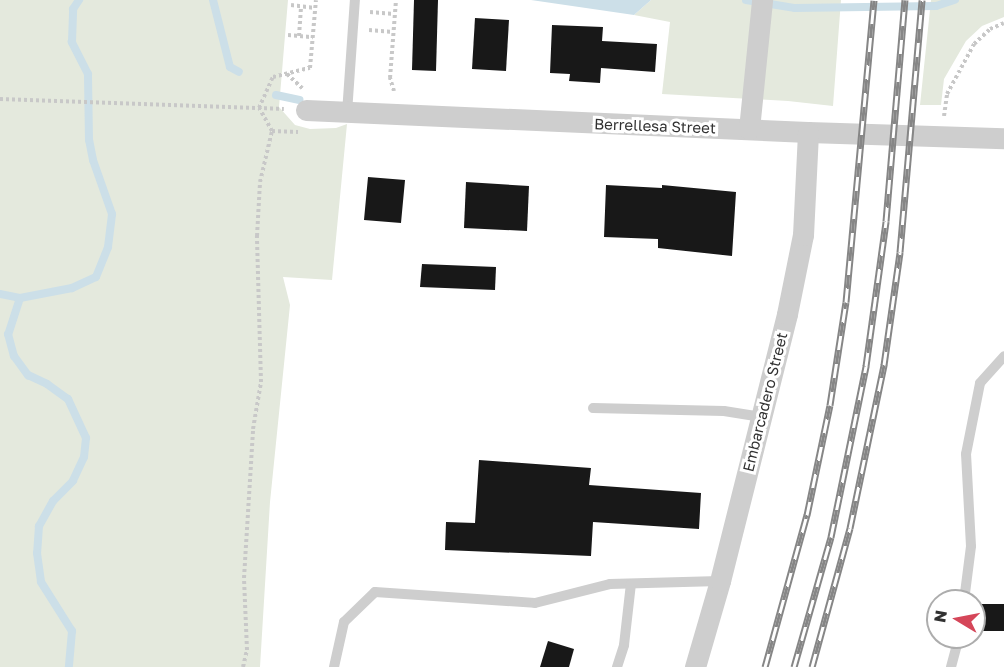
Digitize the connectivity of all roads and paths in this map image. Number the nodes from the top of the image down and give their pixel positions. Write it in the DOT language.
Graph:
graph roads {
  1 [pos="316,0"];
  2 [pos="396,0"];
  3 [pos="762,0"];
  4 [pos="291,5"];
  5 [pos="354,5"];
  6 [pos="301,6"];
  7 [pos="315,8"];
  8 [pos="394,14"];
  9 [pos="1004,24"];
  10 [pos="353,28"];
  11 [pos="393,32"];
  12 [pos="288,35"];
  13 [pos="299,36"];
  14 [pos="313,37"];
  15 [pos="0,99"];
  16 [pos="396,99"];
  17 [pos="259,108"];
  18 [pos="306,110"];
  19 [pos="347,112"];
  20 [pos="944,120"];
  21 [pos="749,129"];
  22 [pos="808,132"];
  23 [pos="1004,138"];
  24 [pos="1004,356"];
  25 [pos="593,408"];
  26 [pos="762,417"];
  27 [pos="720,581"];
  28 [pos="631,584"];
  29 [pos="966,589"];
  30 [pos="956,649"];
  31 [pos="243,667"];
  32 [pos="334,667"];
  33 [pos="617,667"];
  34 [pos="695,667"];
  35 [pos="951,667"];
  1 -- 7 [label="path"];
  2 -- 8 [label="path"];
  3 -- 21 [label="street"];
  4 -- 6 [label="path"];
  5 -- 8 [label="path"];
  5 -- 10 [label="lane"];
  6 -- 7 [label="path"];
  6 -- 13 [label="path"];
  7 -- 14 [label="path"];
  8 -- 11 [label="path"];
  9 -- 20 [label="path"];
  10 -- 11 [label="path"];
  10 -- 19 [label="lane"];
  11 -- 16 [label="path"];
  12 -- 13 [label="path"];
  13 -- 14 [label="path"];
  14 -- 17 [label="path"];
  15 -- 17 [label="path"];
  17 -- 18 [label="path"];
  17 -- 31 [label="path"];
  18 -- 19 [label="street, Berrellesa Street"];
  19 -- 21 [label="street, Berrellesa Street"];
  21 -- 22 [label="street, Berrellesa Street"];
  22 -- 23 [label="street, Berrellesa Street"];
  22 -- 26 [label="street, Embarcadero Street"];
  24 -- 29 [label="lane"];
  25 -- 26 [label="lane"];
  26 -- 27 [label="street, Embarcadero Street"];
  27 -- 28 [label="lane"];
  27 -- 34 [label="street, Embarcadero Street"];
  28 -- 32 [label="lane"];
  28 -- 33 [label="lane"];
  30 -- 35 [label="lane"];
}
